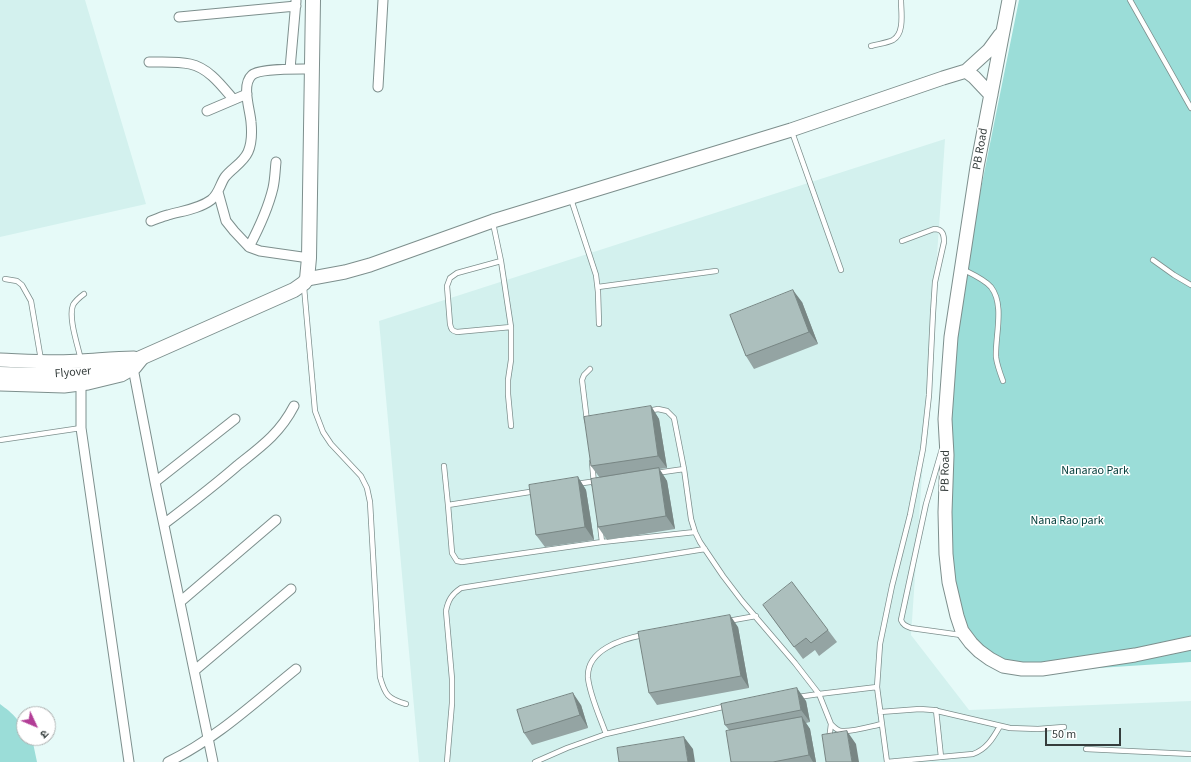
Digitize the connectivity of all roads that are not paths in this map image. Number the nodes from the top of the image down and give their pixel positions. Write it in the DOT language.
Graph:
graph roads {
  1 [pos="314,0"];
  2 [pos="383,0"];
  3 [pos="901,0"];
  4 [pos="1009,0"];
  5 [pos="1130,0"];
  6 [pos="296,3"];
  7 [pos="179,17"];
  8 [pos="1003,30"];
  9 [pos="871,46"];
  10 [pos="148,62"];
  11 [pos="290,69"];
  12 [pos="312,69"];
  13 [pos="966,71"];
  14 [pos="378,87"];
  15 [pos="247,94"];
  16 [pos="991,95"];
  17 [pos="233,100"];
  18 [pos="1191,108"];
  19 [pos="207,111"];
  20 [pos="791,130"];
  21 [pos="276,162"];
  22 [pos="218,192"];
  23 [pos="571,198"];
  24 [pos="151,221"];
  25 [pos="493,222"];
  26 [pos="902,241"];
  27 [pos="249,247"];
  28 [pos="309,258"];
  29 [pos="1153,260"];
  30 [pos="501,261"];
  31 [pos="961,269"];
  32 [pos="841,270"];
  33 [pos="716,271"];
  34 [pos="5,279"];
  35 [pos="305,281"];
  36 [pos="1191,285"];
  37 [pos="598,287"];
  38 [pos="84,294"];
  39 [pos="599,324"];
  40 [pos="511,327"];
  41 [pos="143,357"];
  42 [pos="0,360"];
  43 [pos="82,361"];
  44 [pos="41,362"];
  45 [pos="129,366"];
  46 [pos="590,369"];
  47 [pos="0,374"];
  48 [pos="1003,381"];
  49 [pos="0,384"];
  50 [pos="81,384"];
  51 [pos="294,406"];
  52 [pos="644,412"];
  53 [pos="235,419"];
  54 [pos="595,421"];
  55 [pos="588,422"];
  56 [pos="511,426"];
  57 [pos="81,428"];
  58 [pos="588,430"];
  59 [pos="946,434"];
  60 [pos="0,440"];
  61 [pos="592,459"];
  62 [pos="444,466"];
  63 [pos="684,469"];
  64 [pos="654,473"];
  65 [pos="601,480"];
  66 [pos="594,481"];
  67 [pos="155,482"];
  68 [pos="571,485"];
  69 [pos="595,489"];
  70 [pos="540,490"];
  71 [pos="448,505"];
  72 [pos="599,519"];
  73 [pos="276,520"];
  74 [pos="164,524"];
  75 [pos="695,532"];
  76 [pos="602,542"];
  77 [pos="705,549"];
  78 [pos="291,589"];
  79 [pos="180,602"];
  80 [pos="756,616"];
  81 [pos="726,621"];
  82 [pos="651,634"];
  83 [pos="965,635"];
  84 [pos="1191,643"];
  85 [pos="296,669"];
  86 [pos="194,671"];
  87 [pos="877,687"];
  88 [pos="818,694"];
  89 [pos="789,698"];
  90 [pos="406,704"];
  91 [pos="731,706"];
  92 [pos="936,710"];
  93 [pos="880,712"];
  94 [pos="831,724"];
  95 [pos="882,724"];
  96 [pos="1000,726"];
  97 [pos="1064,727"];
  98 [pos="606,734"];
  99 [pos="209,739"];
  100 [pos="829,748"];
  101 [pos="1086,749"];
  102 [pos="1191,754"];
  103 [pos="941,757"];
  104 [pos="129,762"];
  105 [pos="168,762"];
  106 [pos="214,762"];
  107 [pos="447,762"];
  108 [pos="535,762"];
  109 [pos="887,762"];
  1 -- 12 [label="main road"];
  2 -- 14 [label="street"];
  3 -- 9 [label="lane"];
  4 -- 8 [label="street, PB Road"];
  5 -- 18 [label="lane"];
  6 -- 7 [label="street"];
  6 -- 11 [label="street"];
  8 -- 13 [label="street"];
  8 -- 16 [label="street, PB Road"];
  10 -- 17 [label="street"];
  11 -- 12 [label="street"];
  11 -- 15 [label="street"];
  12 -- 28 [label="main road"];
  13 -- 16 [label="street"];
  13 -- 20 [label="street"];
  15 -- 17 [label="street"];
  15 -- 22 [label="street"];
  16 -- 31 [label="street, PB Road"];
  17 -- 19 [label="street"];
  20 -- 23 [label="street"];
  20 -- 32 [label="lane"];
  21 -- 27 [label="street"];
  22 -- 24 [label="street"];
  22 -- 27 [label="street"];
  23 -- 25 [label="street"];
  23 -- 37 [label="lane"];
  25 -- 30 [label="lane"];
  25 -- 35 [label="street"];
  26 -- 87 [label="lane"];
  27 -- 28 [label="street"];
  28 -- 35 [label="main road"];
  29 -- 36 [label="lane"];
  30 -- 40 [label="lane"];
  30 -- 40 [label="lane"];
  31 -- 48 [label="lane"];
  31 -- 59 [label="street, PB Road"];
  33 -- 37 [label="lane"];
  34 -- 44 [label="lane"];
  35 -- 41 [label="main road, Flyover"];
  35 -- 90 [label="lane"];
  37 -- 39 [label="lane"];
  38 -- 43 [label="lane"];
  40 -- 56 [label="lane"];
  41 -- 43 [label="street"];
  41 -- 45 [label="main road, Flyover"];
  42 -- 44 [label="street"];
  43 -- 44 [label="street"];
  45 -- 47 [label="main road, Flyover"];
  45 -- 50 [label="street"];
  45 -- 67 [label="street"];
  46 -- 55 [label="lane"];
  49 -- 50 [label="street"];
  50 -- 57 [label="street"];
  51 -- 74 [label="street"];
  52 -- 63 [label="lane"];
  53 -- 67 [label="street"];
  54 -- 55 [label="lane"];
  55 -- 58 [label="lane"];
  57 -- 60 [label="lane"];
  57 -- 104 [label="street"];
  59 -- 83 [label="street, PB Road"];
  59 -- 83 [label="lane"];
  61 -- 66 [label="lane"];
  62 -- 71 [label="lane"];
  63 -- 64 [label="lane"];
  63 -- 75 [label="lane"];
  65 -- 66 [label="lane"];
  66 -- 68 [label="lane"];
  66 -- 69 [label="lane"];
  67 -- 74 [label="street"];
  70 -- 71 [label="lane"];
  71 -- 76 [label="lane"];
  72 -- 76 [label="lane"];
  73 -- 79 [label="street"];
  74 -- 79 [label="street"];
  75 -- 76 [label="lane"];
  75 -- 77 [label="lane"];
  77 -- 80 [label="lane"];
  77 -- 107 [label="lane"];
  78 -- 86 [label="street"];
  79 -- 86 [label="street"];
  80 -- 81 [label="lane"];
  80 -- 88 [label="lane"];
  82 -- 98 [label="lane"];
  83 -- 84 [label="street, PB Road"];
  85 -- 99 [label="street"];
  86 -- 99 [label="street"];
  87 -- 88 [label="lane"];
  87 -- 93 [label="lane"];
  88 -- 89 [label="lane"];
  88 -- 94 [label="lane"];
  91 -- 98 [label="lane"];
  92 -- 93 [label="lane"];
  92 -- 96 [label="lane"];
  92 -- 103 [label="lane"];
  93 -- 95 [label="lane"];
  94 -- 95 [label="lane"];
  94 -- 100 [label="lane"];
  95 -- 109 [label="lane"];
  96 -- 97 [label="lane"];
  96 -- 103 [label="lane"];
  98 -- 108 [label="lane"];
  99 -- 105 [label="street"];
  99 -- 106 [label="street"];
  101 -- 102 [label="lane"];
  103 -- 109 [label="lane"];
}
